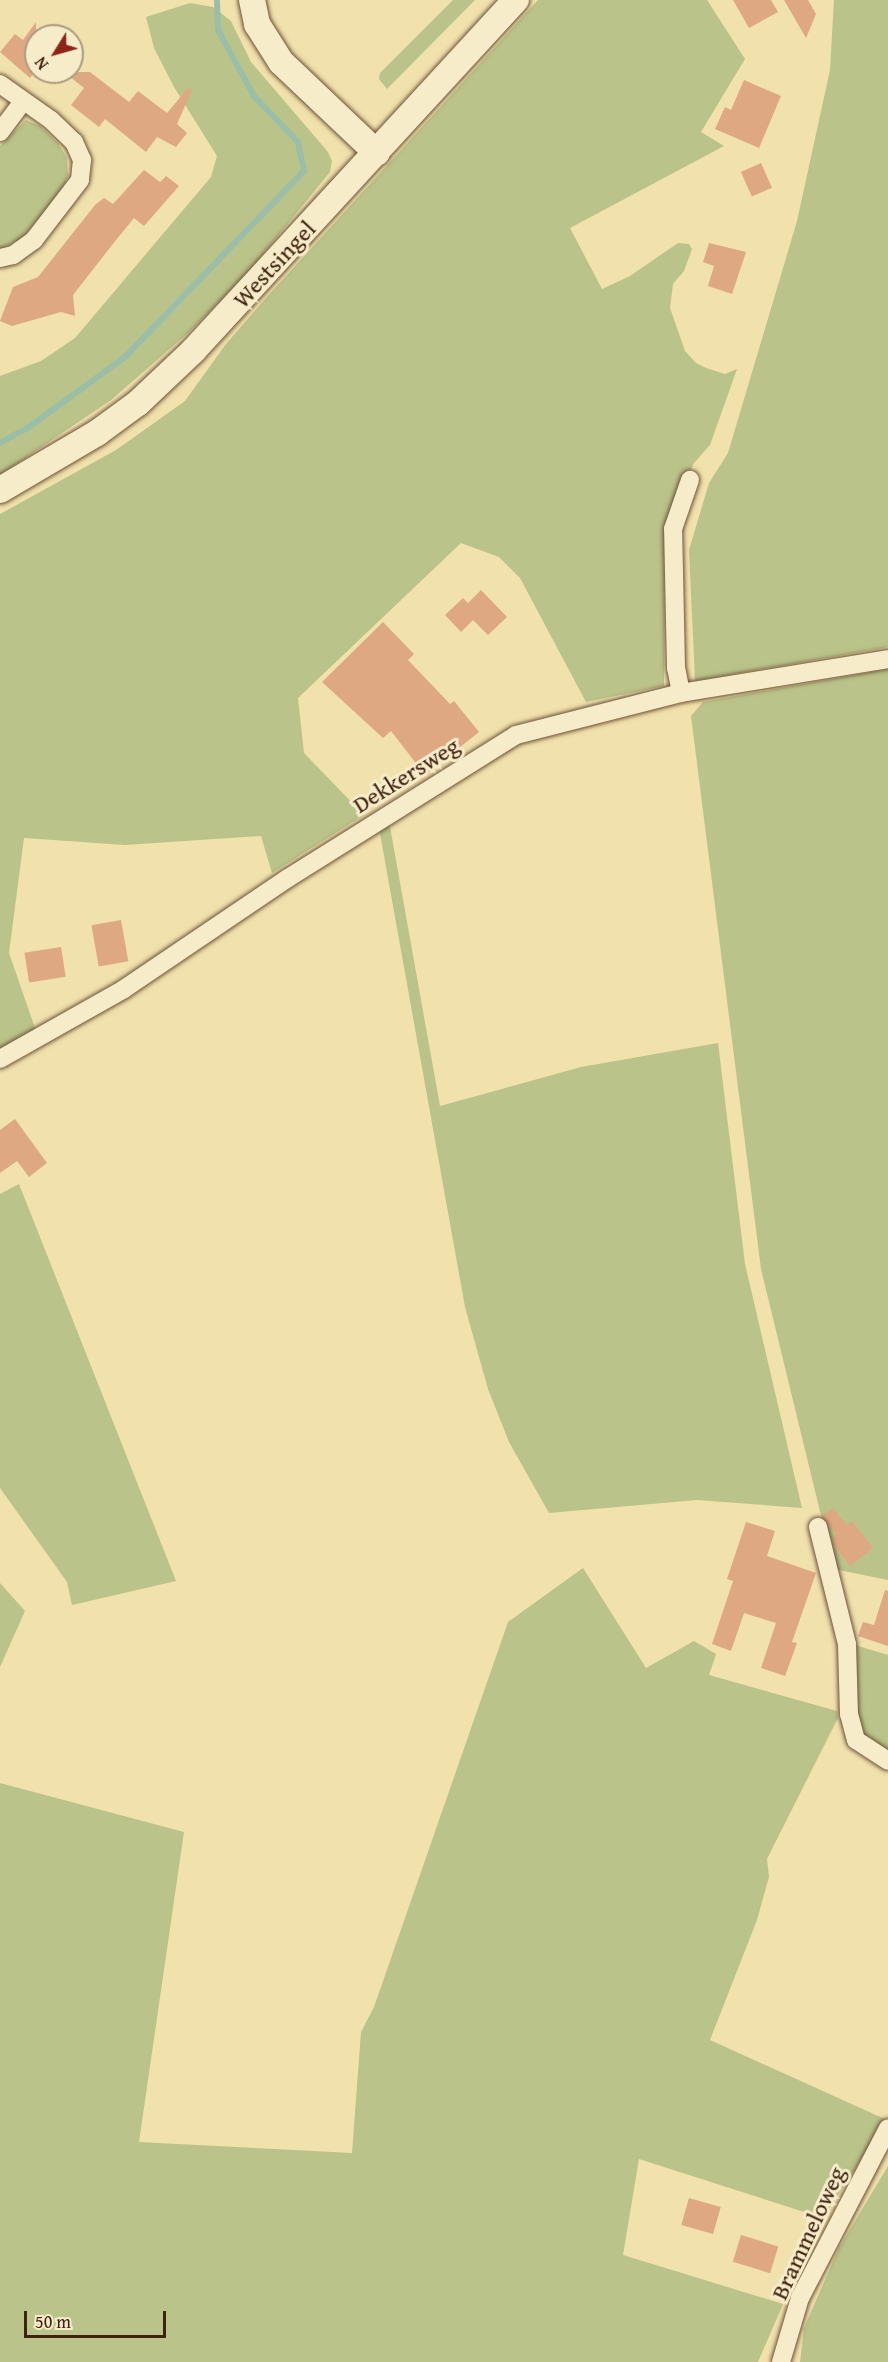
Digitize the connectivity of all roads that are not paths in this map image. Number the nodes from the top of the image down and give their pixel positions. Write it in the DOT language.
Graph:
graph roads {
  1 [pos="252,0"];
  2 [pos="516,0"];
  3 [pos="0,84"];
  4 [pos="23,102"];
  5 [pos="0,132"];
  6 [pos="377,153"];
  7 [pos="0,258"];
  8 [pos="690,480"];
  9 [pos="0,490"];
  10 [pos="888,659"];
  11 [pos="681,693"];
  12 [pos="0,1059"];
  13 [pos="819,1527"];
  14 [pos="888,1761"];
  15 [pos="888,2128"];
  16 [pos="781,2362"];
  1 -- 6 [label="main road"];
  2 -- 6 [label="main road, Westsingel"];
  3 -- 4 [label="street"];
  4 -- 5 [label="street"];
  4 -- 7 [label="street"];
  6 -- 9 [label="main road, Westsingel"];
  8 -- 11 [label="street"];
  10 -- 11 [label="street, Dekkersweg"];
  11 -- 12 [label="street, Dekkersweg"];
  13 -- 14 [label="street"];
  15 -- 16 [label="street, Brammeloweg"];
}
